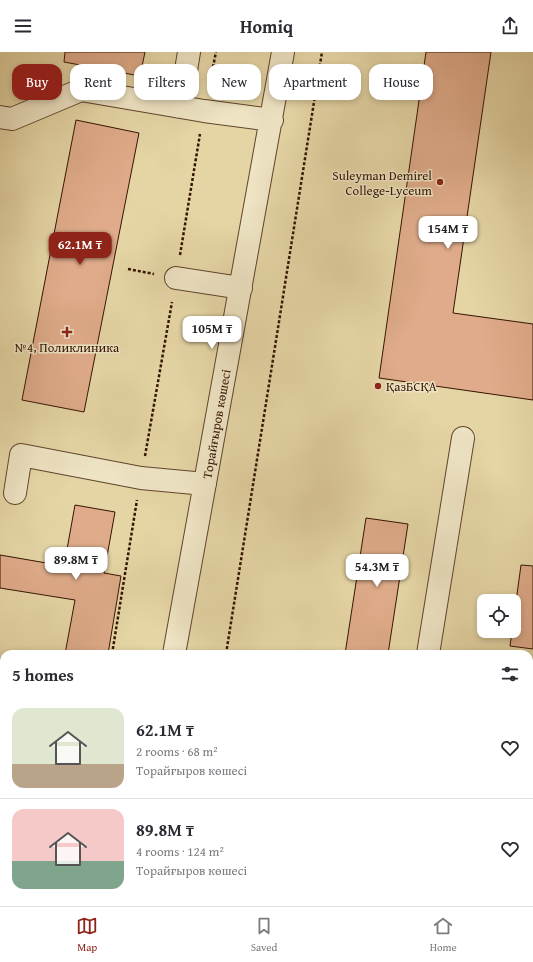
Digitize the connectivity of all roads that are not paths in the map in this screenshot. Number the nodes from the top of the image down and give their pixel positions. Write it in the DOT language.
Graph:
graph roads {
  1 [pos="189,52"];
  2 [pos="283,52"];
  3 [pos="180,107"];
  4 [pos="0,117"];
  5 [pos="272,120"];
  6 [pos="176,278"];
  7 [pos="241,288"];
  8 [pos="463,438"];
  9 [pos="205,484"];
  10 [pos="15,493"];
  11 [pos="175,650"];
  12 [pos="429,650"];
  1 -- 3 [label="street"];
  2 -- 5 [label="street, Торайғыров көшесі"];
  3 -- 4 [label="street"];
  3 -- 5 [label="street"];
  5 -- 7 [label="street, Торайғыров көшесі"];
  6 -- 7 [label="street"];
  7 -- 9 [label="street, Торайғыров көшесі"];
  8 -- 12 [label="street"];
  9 -- 10 [label="street"];
  9 -- 11 [label="street, Торайғыров көшесі"];
}
